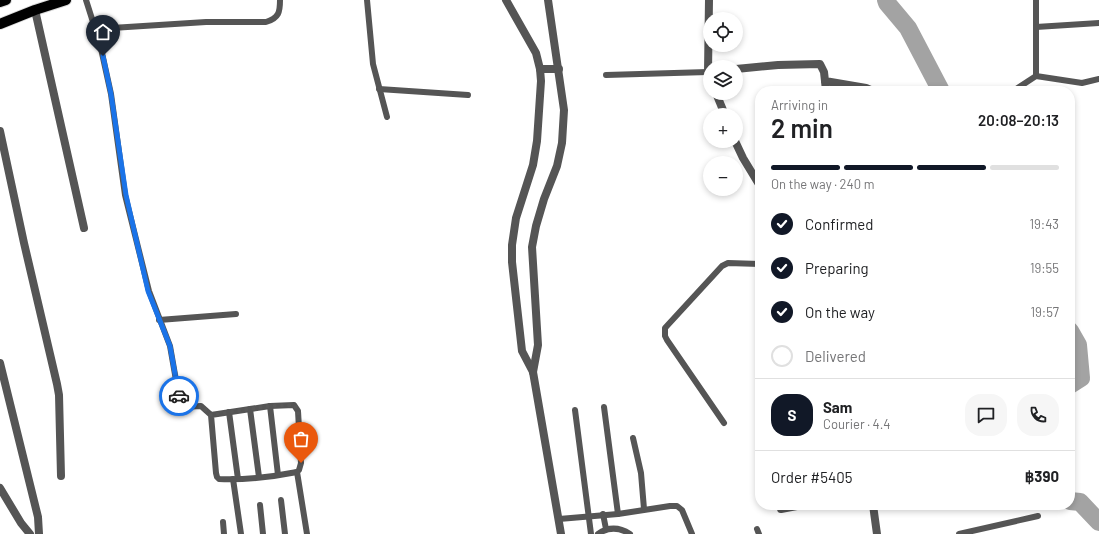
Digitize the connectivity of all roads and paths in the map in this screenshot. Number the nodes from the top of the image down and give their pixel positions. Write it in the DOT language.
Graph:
graph roads {
  1 [pos="6,0"];
  2 [pos="66,0"];
  3 [pos="86,0"];
  4 [pos="280,0"];
  5 [pos="367,0"];
  6 [pos="506,0"];
  7 [pos="548,0"];
  8 [pos="709,0"];
  9 [pos="1036,0"];
  10 [pos="0,2"];
  11 [pos="35,10"];
  12 [pos="1099,23"];
  13 [pos="0,24"];
  14 [pos="1036,27"];
  15 [pos="96,29"];
  16 [pos="709,60"];
  17 [pos="743,68"];
  18 [pos="559,69"];
  19 [pos="540,70"];
  20 [pos="703,74"];
  21 [pos="606,75"];
  22 [pos="1036,76"];
  23 [pos="1099,79"];
  24 [pos="825,82"];
  25 [pos="825,86"];
  26 [pos="852,86"];
  27 [pos="1021,86"];
  28 [pos="379,89"];
  29 [pos="468,95"];
  30 [pos="387,117"];
  31 [pos="0,131"];
  32 [pos="738,148"];
  33 [pos="755,178"];
  34 [pos="84,228"];
  35 [pos="755,264"];
  36 [pos="236,314"];
  37 [pos="159,320"];
  38 [pos="0,363"];
  39 [pos="533,372"];
  40 [pos="270,406"];
  41 [pos="604,407"];
  42 [pos="250,409"];
  43 [pos="575,410"];
  44 [pos="229,412"];
  45 [pos="211,415"];
  46 [pos="724,423"];
  47 [pos="633,438"];
  48 [pos="297,472"];
  49 [pos="278,475"];
  50 [pos="62,476"];
  51 [pos="259,477"];
  52 [pos="236,479"];
  53 [pos="0,488"];
  54 [pos="281,500"];
  55 [pos="260,505"];
  56 [pos="644,509"];
  57 [pos="875,510"];
  58 [pos="603,514"];
  59 [pos="618,514"];
  60 [pos="588,516"];
  61 [pos="1038,516"];
  62 [pos="559,519"];
  63 [pos="223,522"];
  64 [pos="606,529"];
  65 [pos="30,534"];
  66 [pos="40,534"];
  67 [pos="224,534"];
  68 [pos="241,534"];
  69 [pos="263,534"];
  70 [pos="285,534"];
  71 [pos="307,534"];
  72 [pos="561,534"];
  73 [pos="591,534"];
  74 [pos="598,534"];
  75 [pos="630,534"];
  76 [pos="692,534"];
  77 [pos="877,534"];
  78 [pos="959,534"];
  1 -- 10 [label="main road"];
  2 -- 11 [label="main road"];
  3 -- 15 [label="lane"];
  4 -- 15 [label="lane"];
  5 -- 28 [label="lane"];
  6 -- 19 [label="street"];
  7 -- 18 [label="street"];
  8 -- 16 [label="street"];
  9 -- 14 [label="lane"];
  11 -- 13 [label="main road"];
  11 -- 34 [label="street"];
  12 -- 14 [label="lane"];
  14 -- 22 [label="lane"];
  15 -- 37 [label="lane"];
  17 -- 24 [label="street"];
  18 -- 19 [label="street"];
  18 -- 39 [label="street"];
  19 -- 39 [label="street"];
  20 -- 21 [label="lane"];
  22 -- 23 [label="lane"];
  22 -- 27 [label="lane"];
  24 -- 25 [label="street"];
  24 -- 26 [label="street"];
  28 -- 29 [label="lane"];
  28 -- 30 [label="lane"];
  31 -- 50 [label="street"];
  32 -- 33 [label="street"];
  35 -- 46 [label="lane"];
  36 -- 37 [label="lane"];
  37 -- 45 [label="lane"];
  38 -- 66 [label="street"];
  39 -- 62 [label="street"];
  40 -- 42 [label="lane"];
  40 -- 48 [label="lane"];
  40 -- 49 [label="lane"];
  41 -- 59 [label="lane"];
  42 -- 44 [label="lane"];
  42 -- 51 [label="lane"];
  43 -- 60 [label="lane"];
  44 -- 45 [label="lane"];
  44 -- 52 [label="lane"];
  45 -- 52 [label="lane"];
  47 -- 56 [label="lane"];
  48 -- 49 [label="lane"];
  48 -- 71 [label="lane"];
  49 -- 51 [label="lane"];
  51 -- 52 [label="lane"];
  52 -- 68 [label="lane"];
  53 -- 65 [label="street"];
  54 -- 70 [label="lane"];
  55 -- 69 [label="lane"];
  56 -- 59 [label="lane"];
  56 -- 76 [label="lane"];
  57 -- 77 [label="street"];
  58 -- 59 [label="lane"];
  58 -- 60 [label="lane"];
  58 -- 64 [label="lane"];
  60 -- 62 [label="lane"];
  60 -- 73 [label="lane"];
  61 -- 78 [label="lane"];
  62 -- 72 [label="street"];
  63 -- 67 [label="lane"];
  64 -- 74 [label="lane"];
  64 -- 75 [label="lane"];
}
